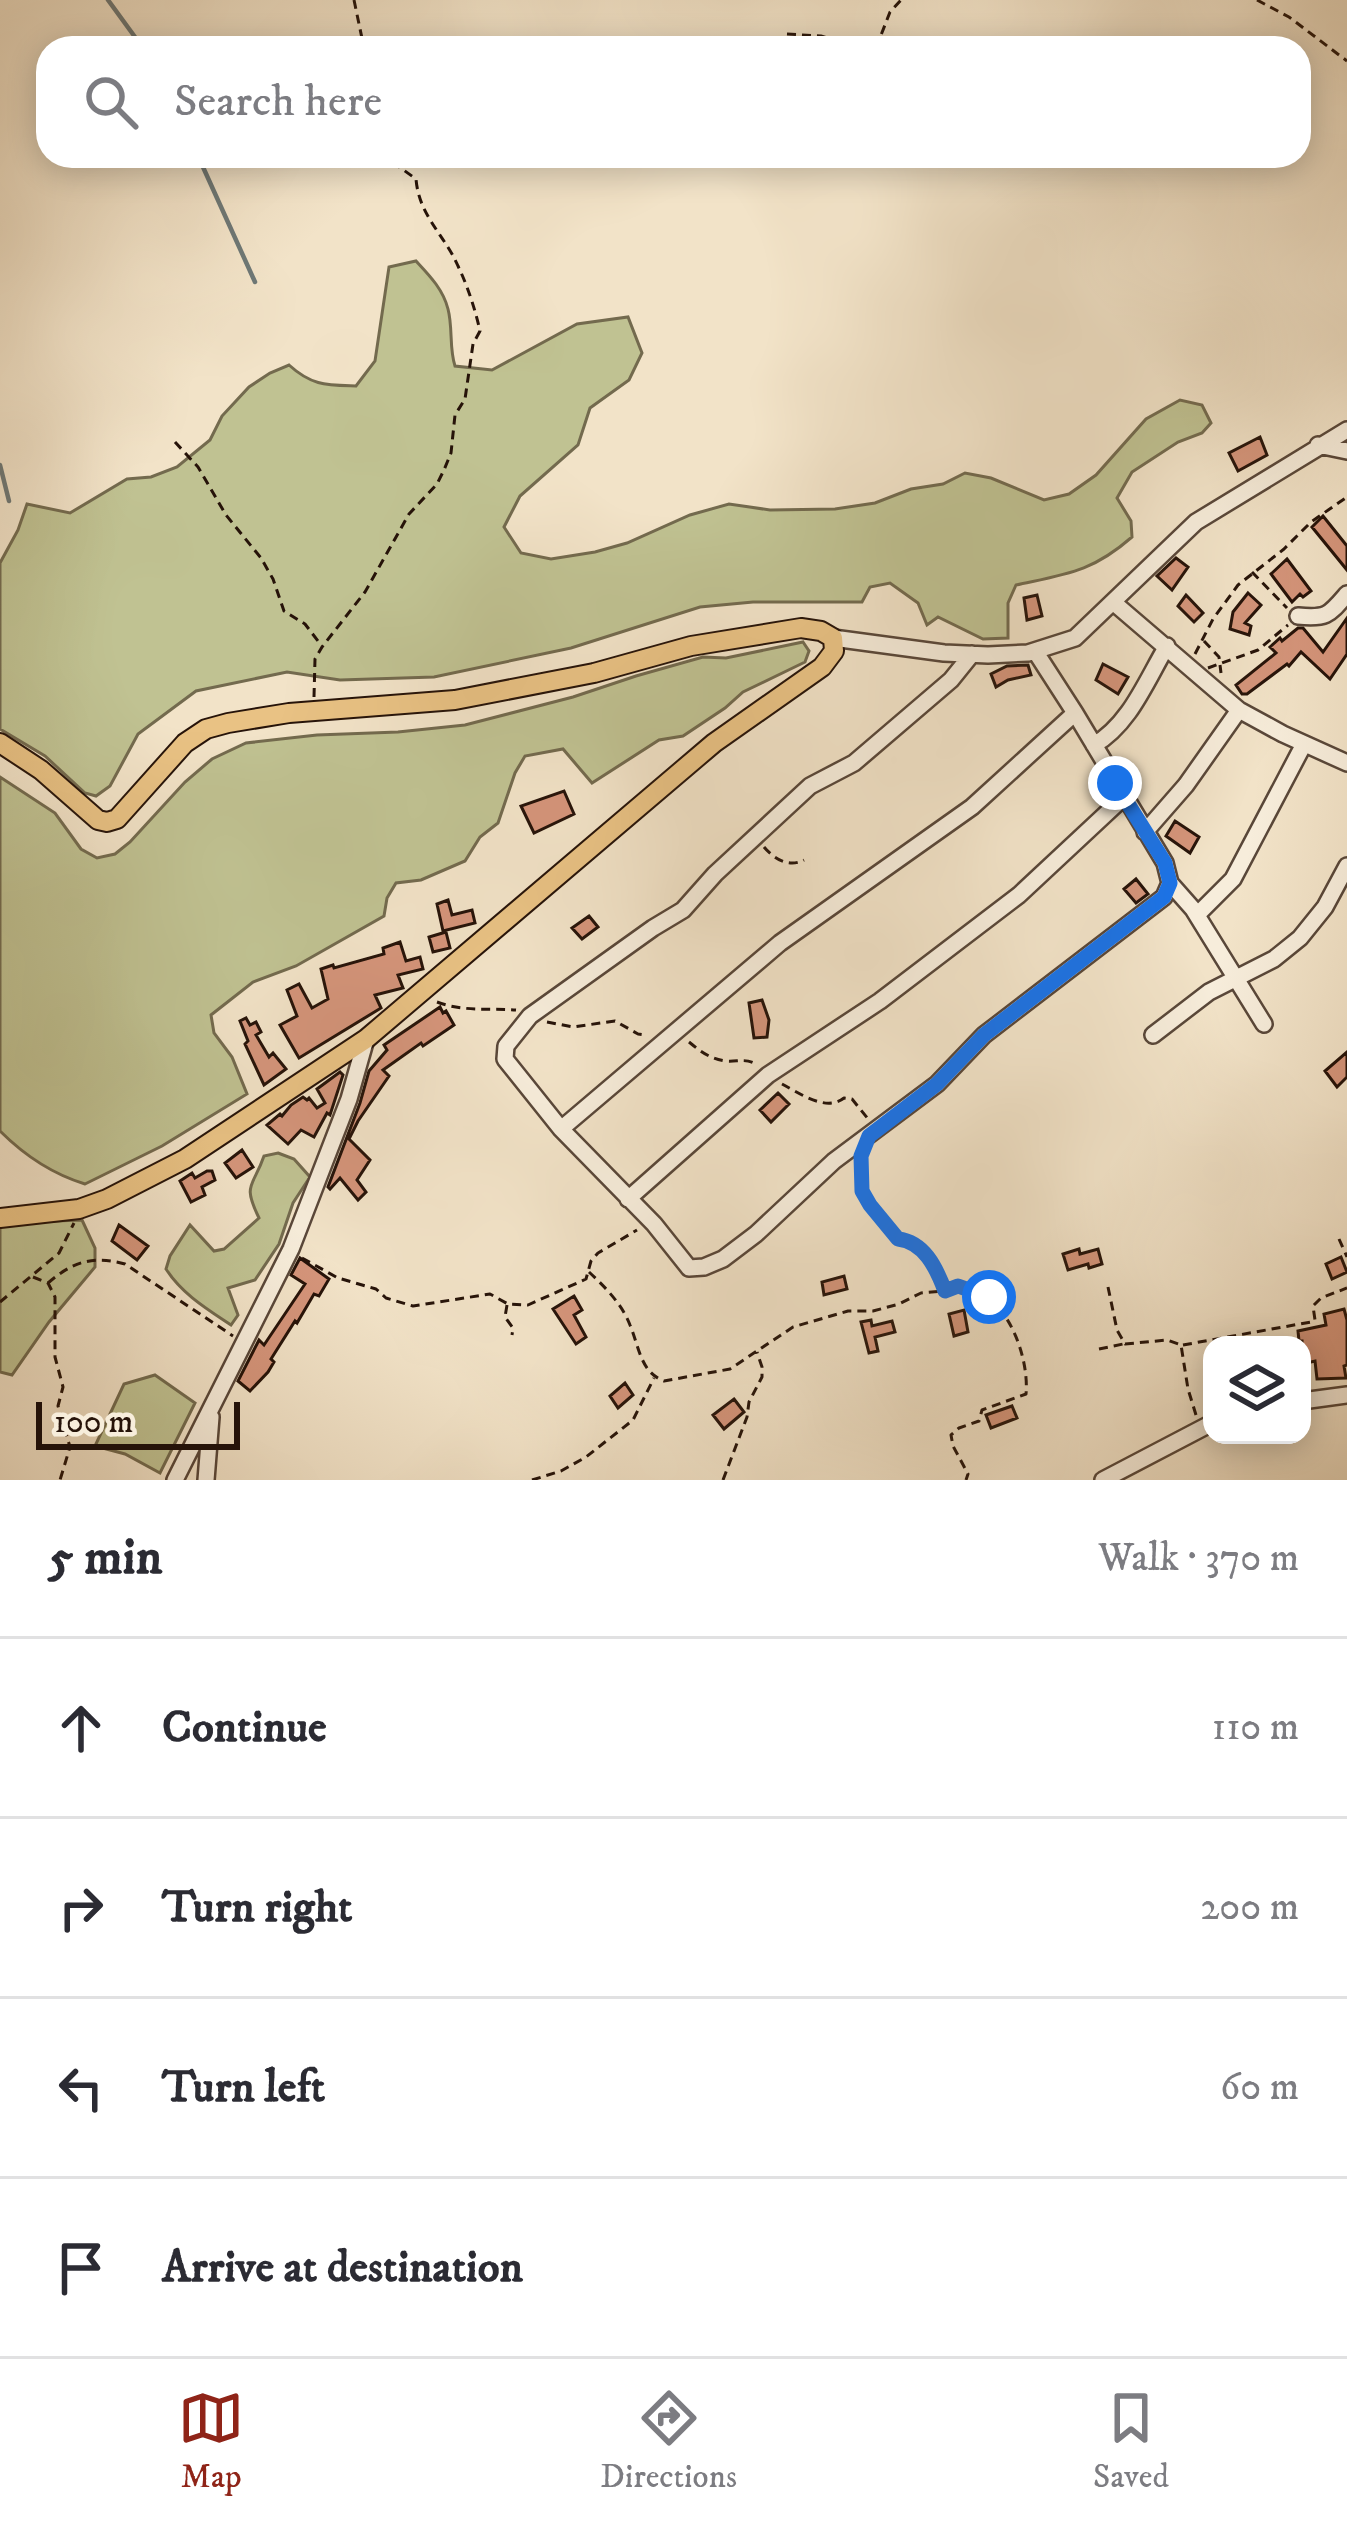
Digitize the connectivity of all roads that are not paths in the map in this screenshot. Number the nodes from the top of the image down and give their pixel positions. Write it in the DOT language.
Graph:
graph roads {
  1 [pos="1347,430"];
  2 [pos="1318,445"];
  3 [pos="1347,451"];
  4 [pos="1347,594"];
  5 [pos="1113,602"];
  6 [pos="1298,616"];
  7 [pos="833,638"];
  8 [pos="1166,646"];
  9 [pos="1035,651"];
  10 [pos="972,654"];
  11 [pos="1239,710"];
  12 [pos="1076,713"];
  13 [pos="0,743"];
  14 [pos="1304,744"];
  15 [pos="1094,745"];
  16 [pos="1347,763"];
  17 [pos="1124,797"];
  18 [pos="1145,832"];
  19 [pos="1347,866"];
  20 [pos="1170,883"];
  21 [pos="1197,915"];
  22 [pos="1237,978"];
  23 [pos="1264,1024"];
  24 [pos="1153,1035"];
  25 [pos="366,1039"];
  26 [pos="561,1129"];
  27 [pos="628,1198"];
  28 [pos="0,1218"];
  29 [pos="1347,1395"];
  30 [pos="1311,1400"];
  31 [pos="211,1408"];
  32 [pos="1203,1428"];
  33 [pos="175,1480"];
  34 [pos="206,1480"];
  35 [pos="1102,1480"];
  1 -- 2 [label="street"];
  2 -- 3 [label="street"];
  2 -- 5 [label="street"];
  4 -- 6 [label="street"];
  5 -- 8 [label="street"];
  5 -- 9 [label="street"];
  7 -- 10 [label="street"];
  7 -- 13 [label="main road"];
  7 -- 25 [label="main road"];
  8 -- 11 [label="street"];
  8 -- 15 [label="street"];
  9 -- 10 [label="street"];
  9 -- 12 [label="street"];
  10 -- 26 [label="street"];
  11 -- 14 [label="street"];
  11 -- 18 [label="street"];
  12 -- 15 [label="street"];
  12 -- 26 [label="street"];
  14 -- 16 [label="street"];
  14 -- 21 [label="street"];
  15 -- 17 [label="street"];
  17 -- 18 [label="street"];
  17 -- 27 [label="street"];
  18 -- 20 [label="street"];
  19 -- 22 [label="street"];
  20 -- 21 [label="street"];
  20 -- 27 [label="street"];
  21 -- 22 [label="street"];
  22 -- 23 [label="street"];
  22 -- 24 [label="street"];
  25 -- 28 [label="main road"];
  25 -- 31 [label="street"];
  26 -- 27 [label="street"];
  29 -- 30 [label="street"];
  31 -- 33 [label="street"];
  31 -- 34 [label="street"];
  32 -- 35 [label="street"];
}
